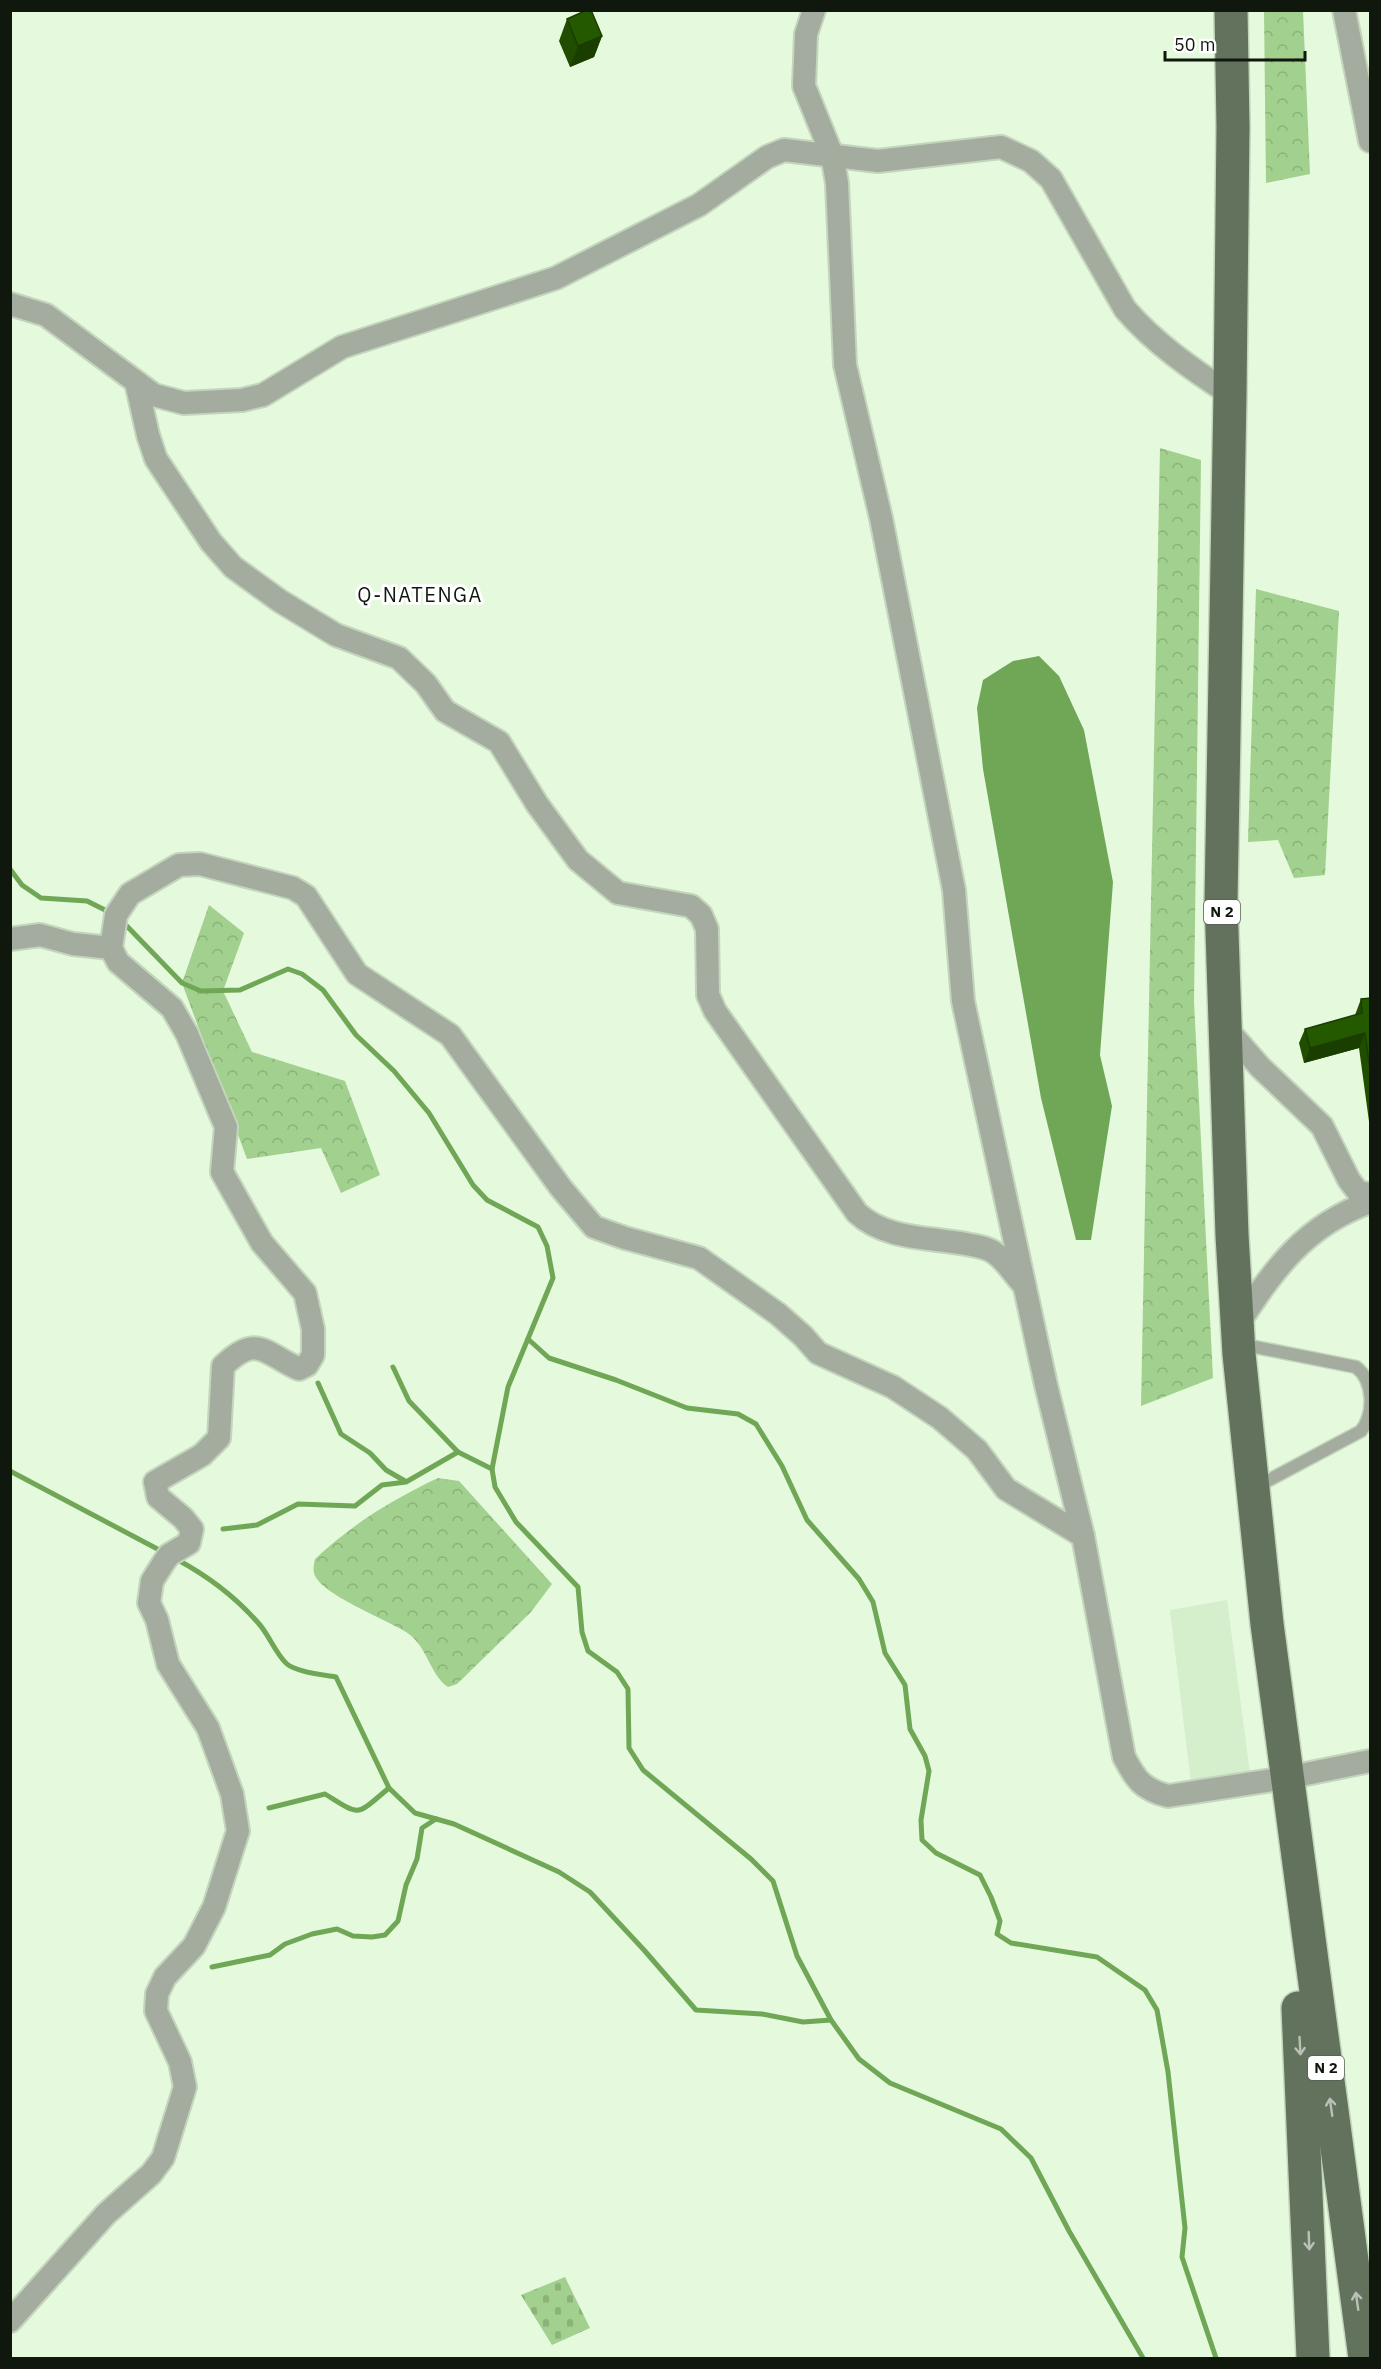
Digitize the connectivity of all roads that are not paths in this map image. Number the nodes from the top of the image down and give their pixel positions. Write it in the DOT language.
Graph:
graph roads {
  1 [pos="814,10"];
  2 [pos="1231,10"];
  3 [pos="1344,10"];
  4 [pos="1371,141"];
  5 [pos="832,155"];
  6 [pos="10,304"];
  7 [pos="136,382"];
  8 [pos="1230,394"];
  9 [pos="10,939"];
  10 [pos="111,948"];
  11 [pos="1226,1028"];
  12 [pos="1371,1194"];
  13 [pos="1371,1202"];
  14 [pos="1025,1287"];
  15 [pos="1238,1335"];
  16 [pos="1252,1489"];
  17 [pos="1083,1536"];
  18 [pos="1371,1761"];
  19 [pos="1286,1778"];
  20 [pos="10,2321"];
  21 [pos="1313,2358"];
  22 [pos="1365,2358"];
  1 -- 5 [label="street"];
  2 -- 8 [label="main road, N 2"];
  3 -- 4 [label="street"];
  5 -- 7 [label="street"];
  5 -- 8 [label="street"];
  5 -- 14 [label="street"];
  6 -- 7 [label="street"];
  7 -- 14 [label="street"];
  8 -- 11 [label="main road, N 2"];
  9 -- 10 [label="street"];
  10 -- 17 [label="street"];
  10 -- 20 [label="street"];
  11 -- 12 [label="street"];
  11 -- 15 [label="main road, N 2"];
  13 -- 15 [label="street"];
  14 -- 17 [label="street"];
  15 -- 16 [label="main road, N 2"];
  15 -- 16 [label="lane"];
  16 -- 19 [label="main road, N 2"];
  17 -- 19 [label="street"];
  18 -- 19 [label="street"];
  19 -- 21 [label="main road, N 2, one-way"];
  22 -- 19 [label="main road, N 2, one-way"];
}
